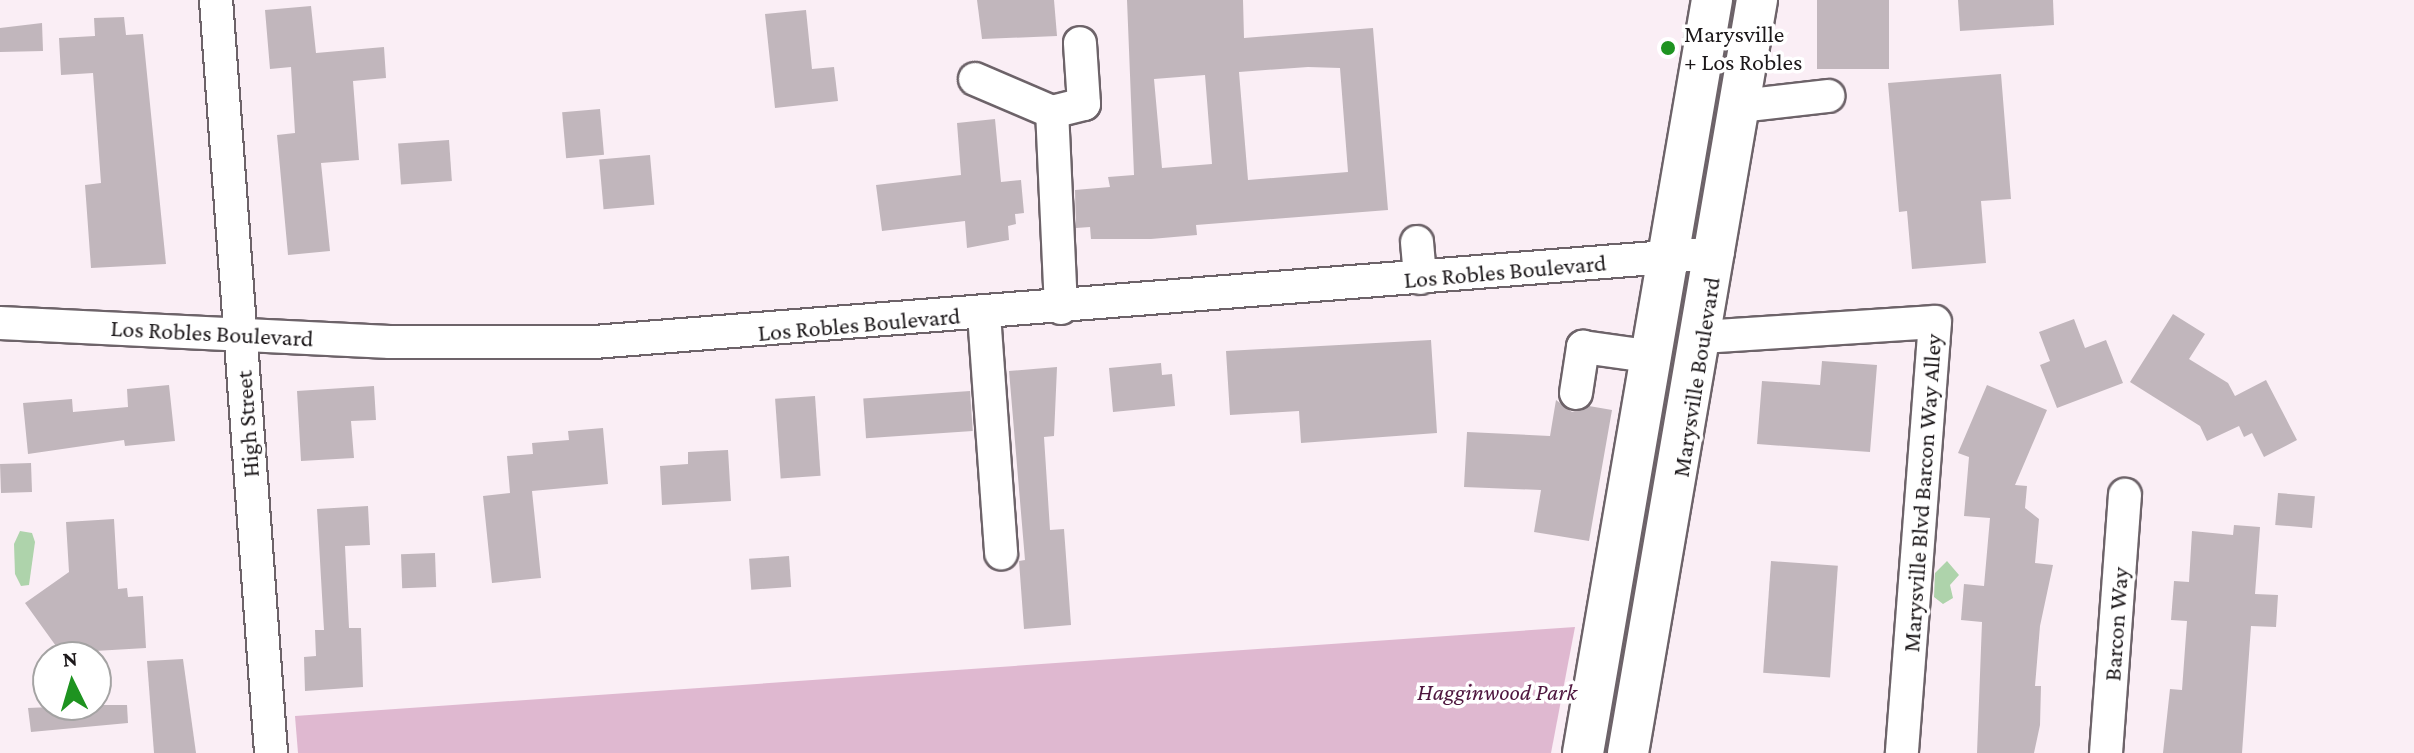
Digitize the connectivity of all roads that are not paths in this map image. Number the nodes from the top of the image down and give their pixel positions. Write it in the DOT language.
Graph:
graph roads {
  1 [pos="216,0"];
  2 [pos="1712,0"];
  3 [pos="1757,0"];
  4 [pos="1080,43"];
  5 [pos="975,79"];
  6 [pos="1828,96"];
  7 [pos="1740,106"];
  8 [pos="1052,112"];
  9 [pos="1417,242"];
  10 [pos="1717,253"];
  11 [pos="1670,258"];
  12 [pos="1420,278"];
  13 [pos="1846,306"];
  14 [pos="1061,308"];
  15 [pos="984,314"];
  16 [pos="0,323"];
  17 [pos="1703,330"];
  18 [pos="241,335"];
  19 [pos="1654,357"];
  20 [pos="1576,393"];
  21 [pos="2125,495"];
  22 [pos="1001,553"];
  23 [pos="271,753"];
  24 [pos="1583,753"];
  25 [pos="1628,753"];
  26 [pos="1902,753"];
  27 [pos="2106,753"];
  1 -- 18 [label="street, High Street"];
  2 -- 11 [label="main road, Marysville Boulevard"];
  3 -- 7 [label="main road, Marysville Boulevard"];
  4 -- 8 [label="street"];
  5 -- 8 [label="street"];
  6 -- 7 [label="street"];
  7 -- 10 [label="main road, Marysville Boulevard"];
  8 -- 14 [label="street"];
  9 -- 12 [label="street"];
  10 -- 11 [label="street, Los Robles Boulevard"];
  10 -- 17 [label="main road, Marysville Boulevard"];
  11 -- 12 [label="street, Los Robles Boulevard"];
  11 -- 19 [label="main road, Marysville Boulevard"];
  12 -- 14 [label="street, Los Robles Boulevard"];
  13 -- 17 [label="street"];
  14 -- 15 [label="street, Los Robles Boulevard"];
  15 -- 18 [label="street, Los Robles Boulevard"];
  15 -- 22 [label="street"];
  16 -- 18 [label="street, Los Robles Boulevard"];
  17 -- 25 [label="main road, Marysville Boulevard"];
  17 -- 26 [label="street, Marysville Blvd Barcon Way Alley"];
  18 -- 23 [label="street, High Street"];
  19 -- 20 [label="street"];
  19 -- 24 [label="main road, Marysville Boulevard"];
  21 -- 27 [label="street, Barcon Way"];
}
